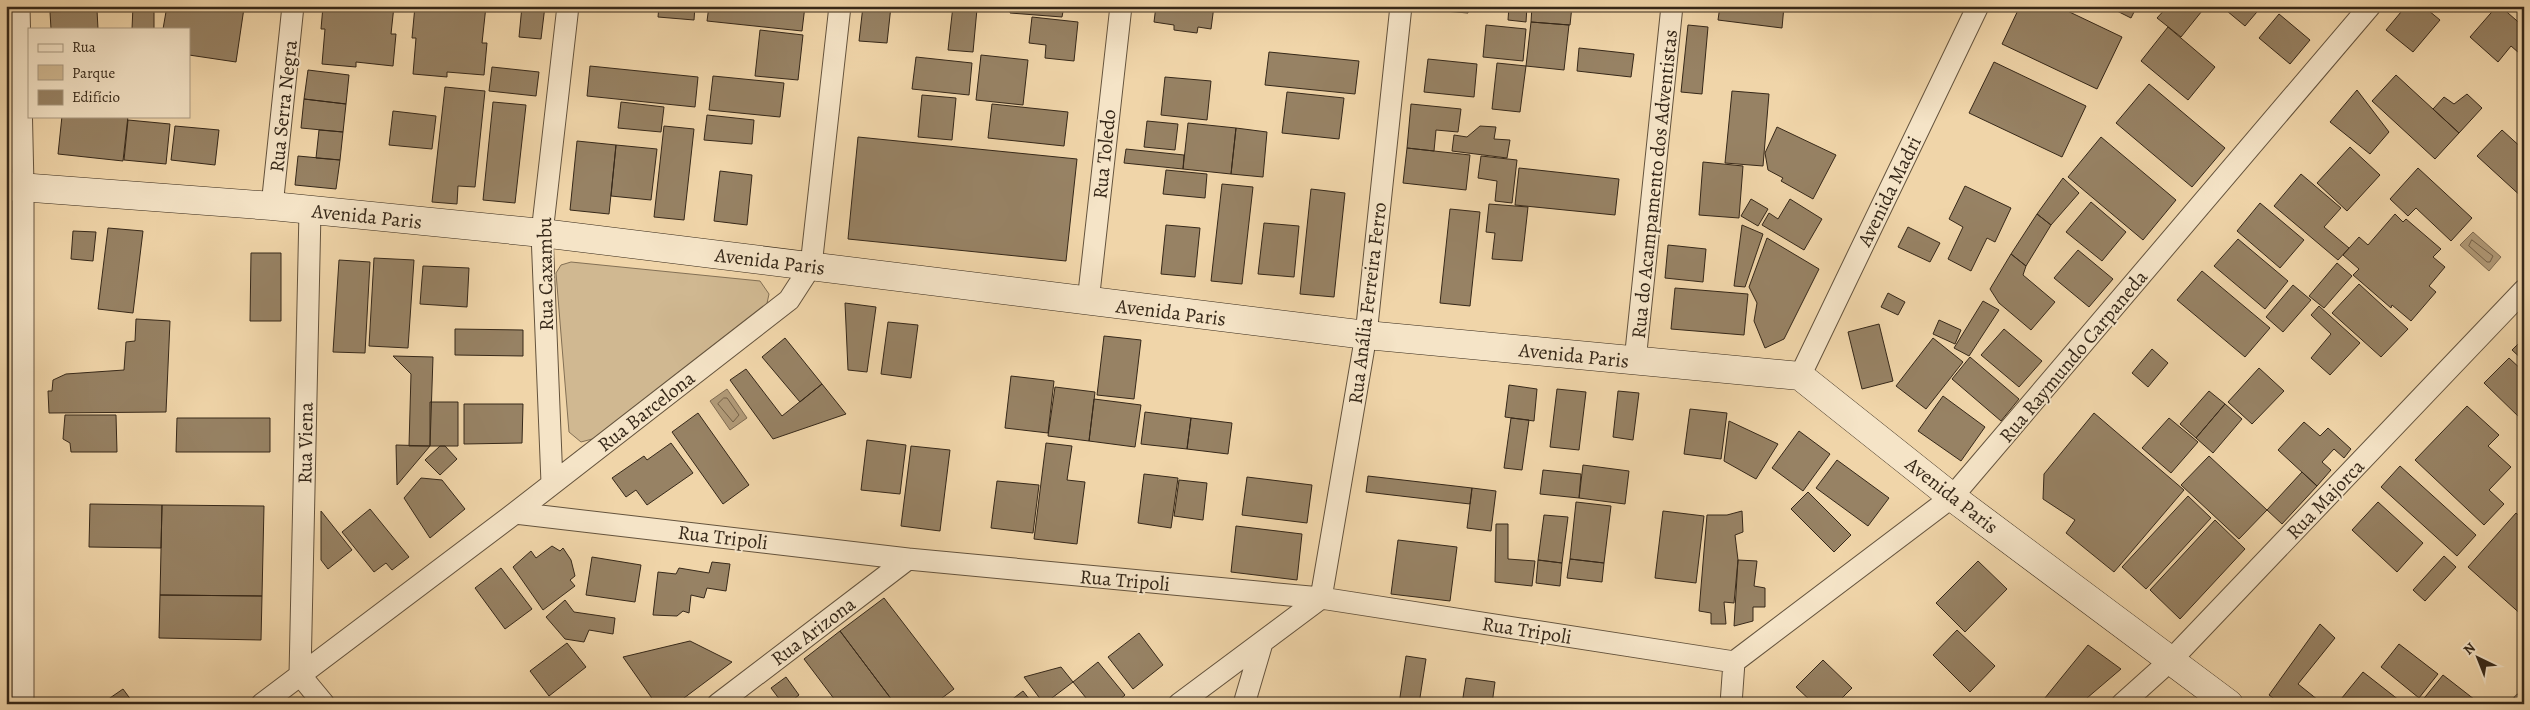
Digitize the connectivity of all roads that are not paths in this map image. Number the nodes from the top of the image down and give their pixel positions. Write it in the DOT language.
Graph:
graph roads {
  1 [pos="19,6"];
  2 [pos="293,6"];
  3 [pos="568,6"];
  4 [pos="840,6"];
  5 [pos="1121,6"];
  6 [pos="1400,6"];
  7 [pos="1672,6"];
  8 [pos="1978,6"];
  9 [pos="2370,6"];
  10 [pos="15,186"];
  11 [pos="272,206"];
  12 [pos="310,211"];
  13 [pos="542,233"];
  14 [pos="811,266"];
  15 [pos="2524,290"];
  16 [pos="1088,302"];
  17 [pos="1366,335"];
  18 [pos="1635,361"];
  19 [pos="1800,376"];
  20 [pos="552,484"];
  21 [pos="1952,497"];
  22 [pos="515,513"];
  23 [pos="908,559"];
  24 [pos="1322,598"];
  25 [pos="1262,643"];
  26 [pos="2170,660"];
  27 [pos="1734,662"];
  28 [pos="300,675"];
  29 [pos="23,704"];
  30 [pos="262,704"];
  31 [pos="324,704"];
  32 [pos="718,704"];
  33 [pos="1180,704"];
  34 [pos="1244,704"];
  35 [pos="1731,704"];
  36 [pos="2122,704"];
  37 [pos="2229,704"];
  1 -- 10 [label="street"];
  2 -- 11 [label="street, Rua Serra Negra"];
  3 -- 13 [label="street, Rua Caxambu"];
  4 -- 14 [label="street, Rua Barcelona"];
  5 -- 16 [label="street, Rua Toledo"];
  6 -- 17 [label="street, Rua Anália Ferreira Ferro"];
  7 -- 18 [label="street, Rua do Acampamento dos Adventistas"];
  8 -- 19 [label="street, Avenida Madri"];
  9 -- 21 [label="street, Rua Raymundo Carpaneda"];
  10 -- 11 [label="street, Avenida Paris"];
  10 -- 29 [label="street"];
  11 -- 12 [label="street, Avenida Paris"];
  12 -- 13 [label="street, Avenida Paris"];
  12 -- 28 [label="street, Rua Viena"];
  13 -- 14 [label="street, Avenida Paris"];
  13 -- 20 [label="street, Rua Caxambu"];
  14 -- 16 [label="street, Avenida Paris"];
  14 -- 20 [label="street, Rua Barcelona"];
  15 -- 26 [label="street, Rua Majorca"];
  16 -- 17 [label="street, Avenida Paris"];
  17 -- 18 [label="street, Avenida Paris"];
  17 -- 24 [label="street, Rua Anália Ferreira Ferro"];
  18 -- 19 [label="street, Avenida Paris"];
  19 -- 21 [label="street, Avenida Paris"];
  20 -- 22 [label="street, Rua Barcelona"];
  21 -- 26 [label="street, Avenida Paris"];
  21 -- 27 [label="street, Rua Raymundo Carpaneda"];
  22 -- 23 [label="street, Rua Tripoli"];
  22 -- 28 [label="street, Rua Barcelona"];
  23 -- 24 [label="street, Rua Tripoli"];
  23 -- 32 [label="street, Rua Arizona"];
  24 -- 25 [label="street"];
  24 -- 27 [label="street, Rua Tripoli"];
  25 -- 33 [label="street"];
  25 -- 34 [label="street"];
  26 -- 36 [label="street, Rua Majorca"];
  26 -- 37 [label="street, Avenida Paris"];
  27 -- 35 [label="street"];
  28 -- 30 [label="street, Rua Barcelona"];
  28 -- 31 [label="street"];
}
